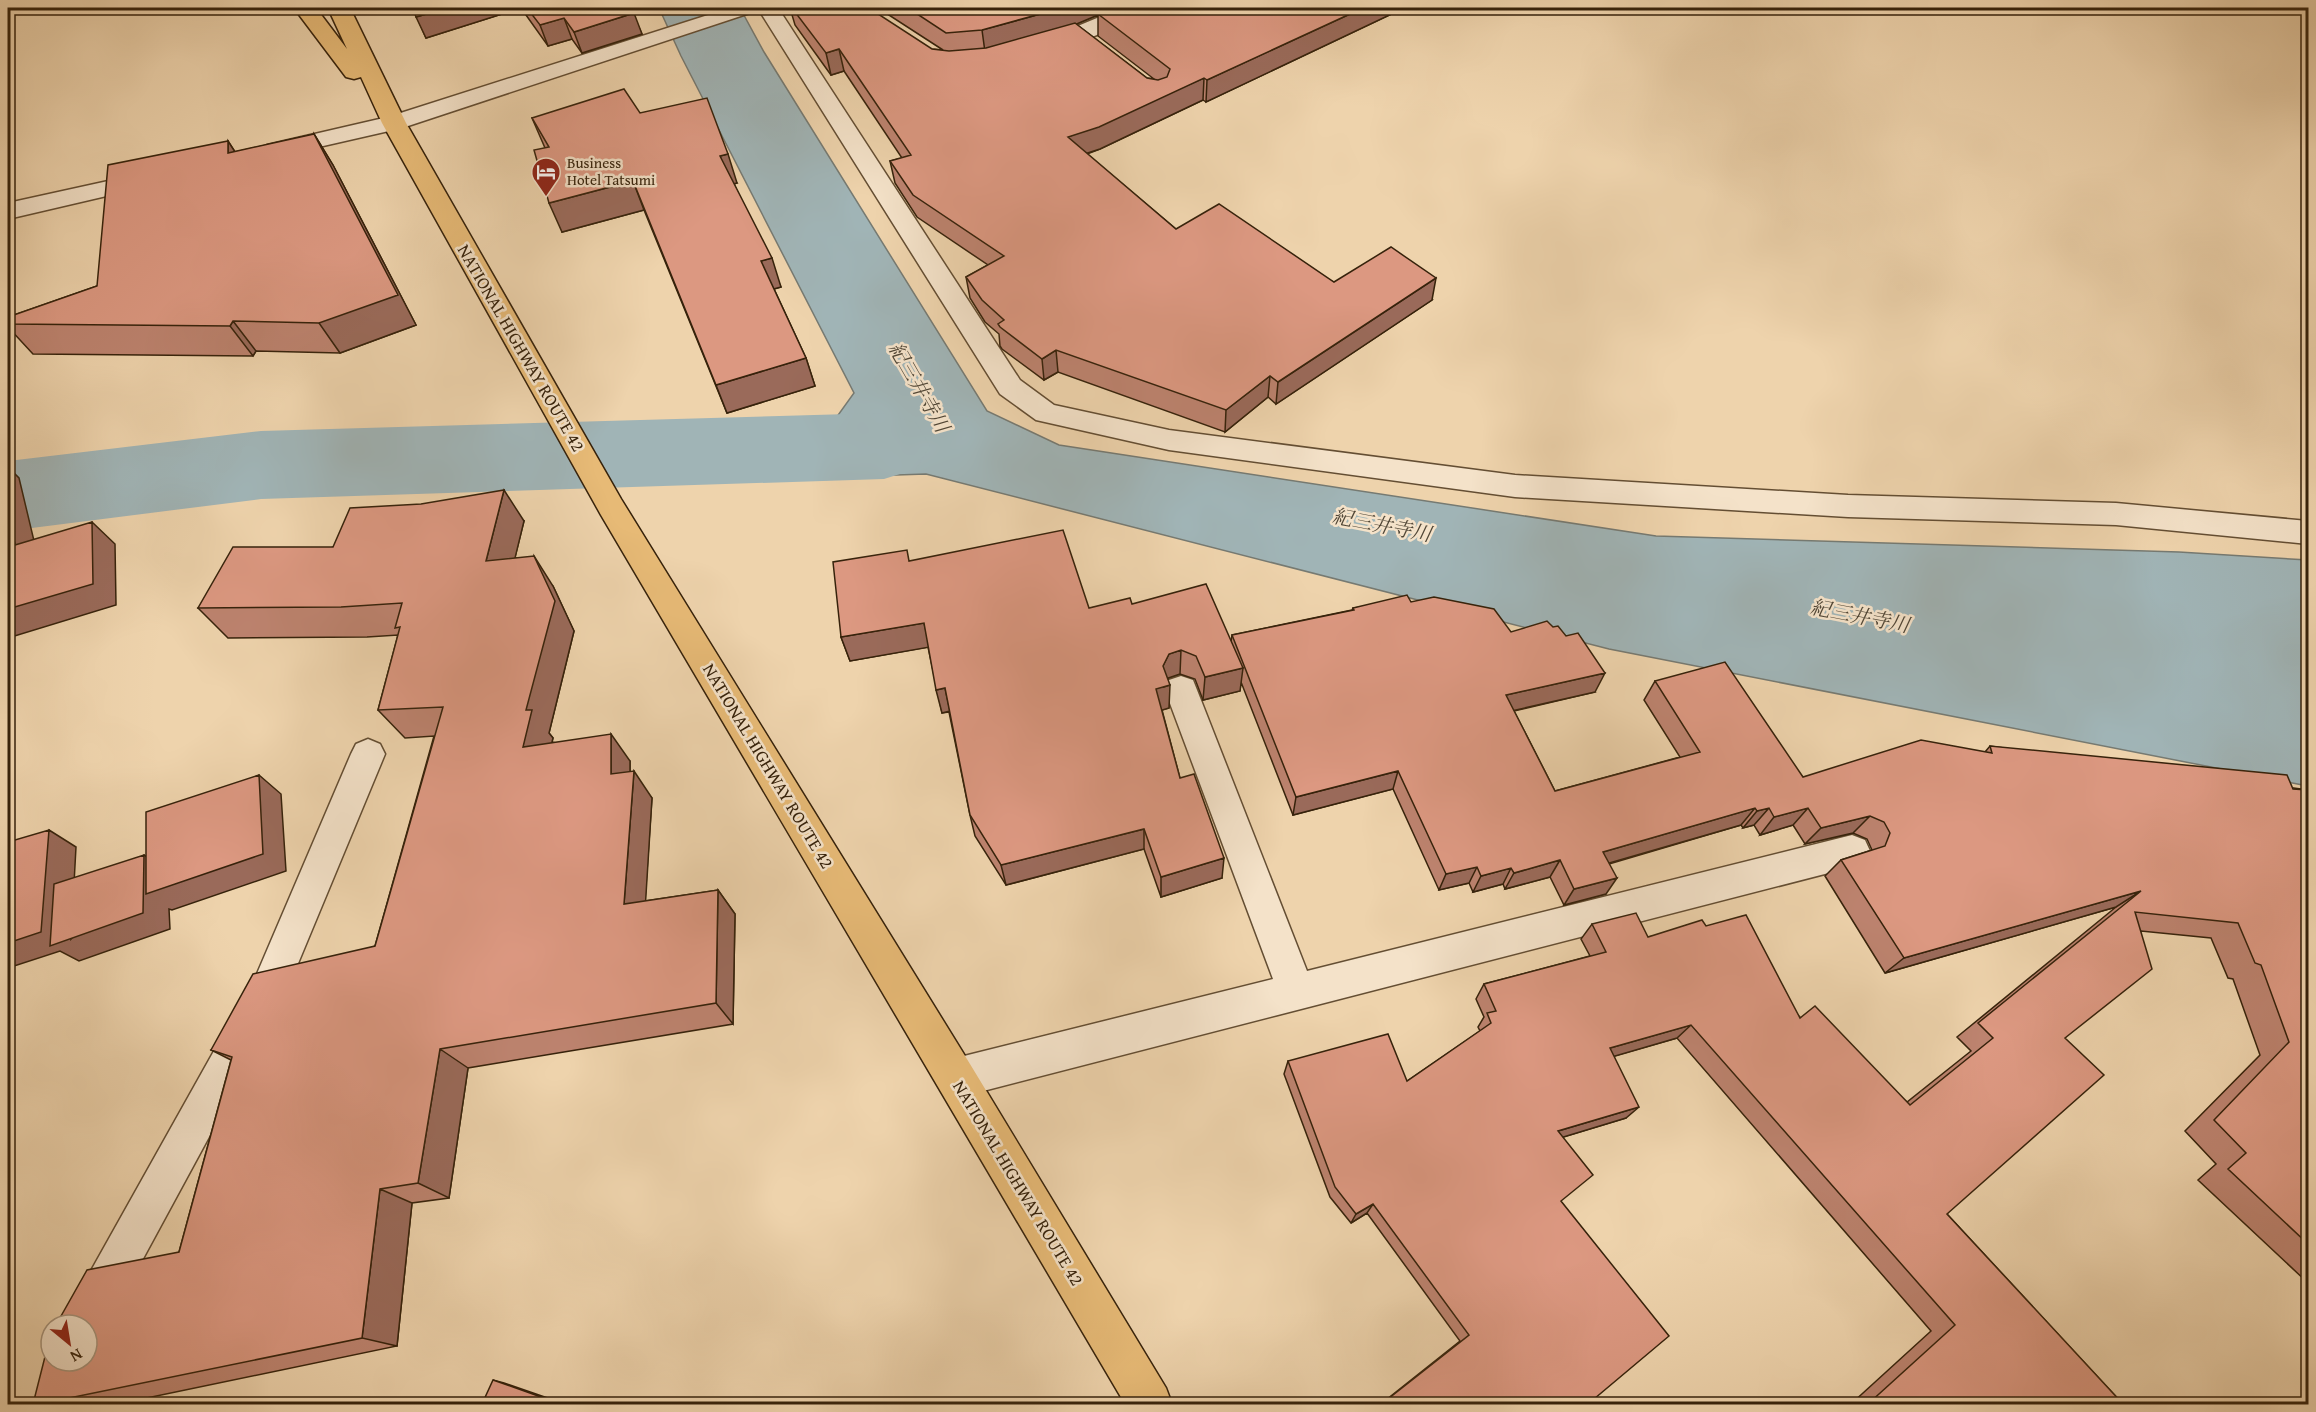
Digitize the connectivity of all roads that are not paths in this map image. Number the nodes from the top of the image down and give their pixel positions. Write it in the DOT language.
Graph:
graph roads {
  1 [pos="305,8"];
  2 [pos="339,8"];
  3 [pos="750,8"];
  4 [pos="768,8"];
  5 [pos="1138,8"];
  6 [pos="1027,50"];
  7 [pos="394,123"];
  8 [pos="255,155"];
  9 [pos="174,174"];
  10 [pos="8,211"];
  11 [pos="2308,533"];
  12 [pos="1181,690"];
  13 [pos="368,754"];
  14 [pos="1852,851"];
  15 [pos="1296,990"];
  16 [pos="956,1078"];
  17 [pos="91,1313"];
  18 [pos="1150,1404"];
  1 -- 7 [label="highway, NATIONAL HIGHWAY ROUTE 42"];
  2 -- 7 [label="highway, NATIONAL HIGHWAY ROUTE 42"];
  3 -- 7 [label="street"];
  4 -- 11 [label="street"];
  5 -- 6 [label="street"];
  7 -- 8 [label="street"];
  7 -- 16 [label="highway, NATIONAL HIGHWAY ROUTE 42"];
  9 -- 10 [label="street"];
  12 -- 15 [label="street"];
  13 -- 17 [label="street"];
  14 -- 15 [label="street"];
  15 -- 16 [label="street"];
  16 -- 18 [label="highway, NATIONAL HIGHWAY ROUTE 42"];
}
